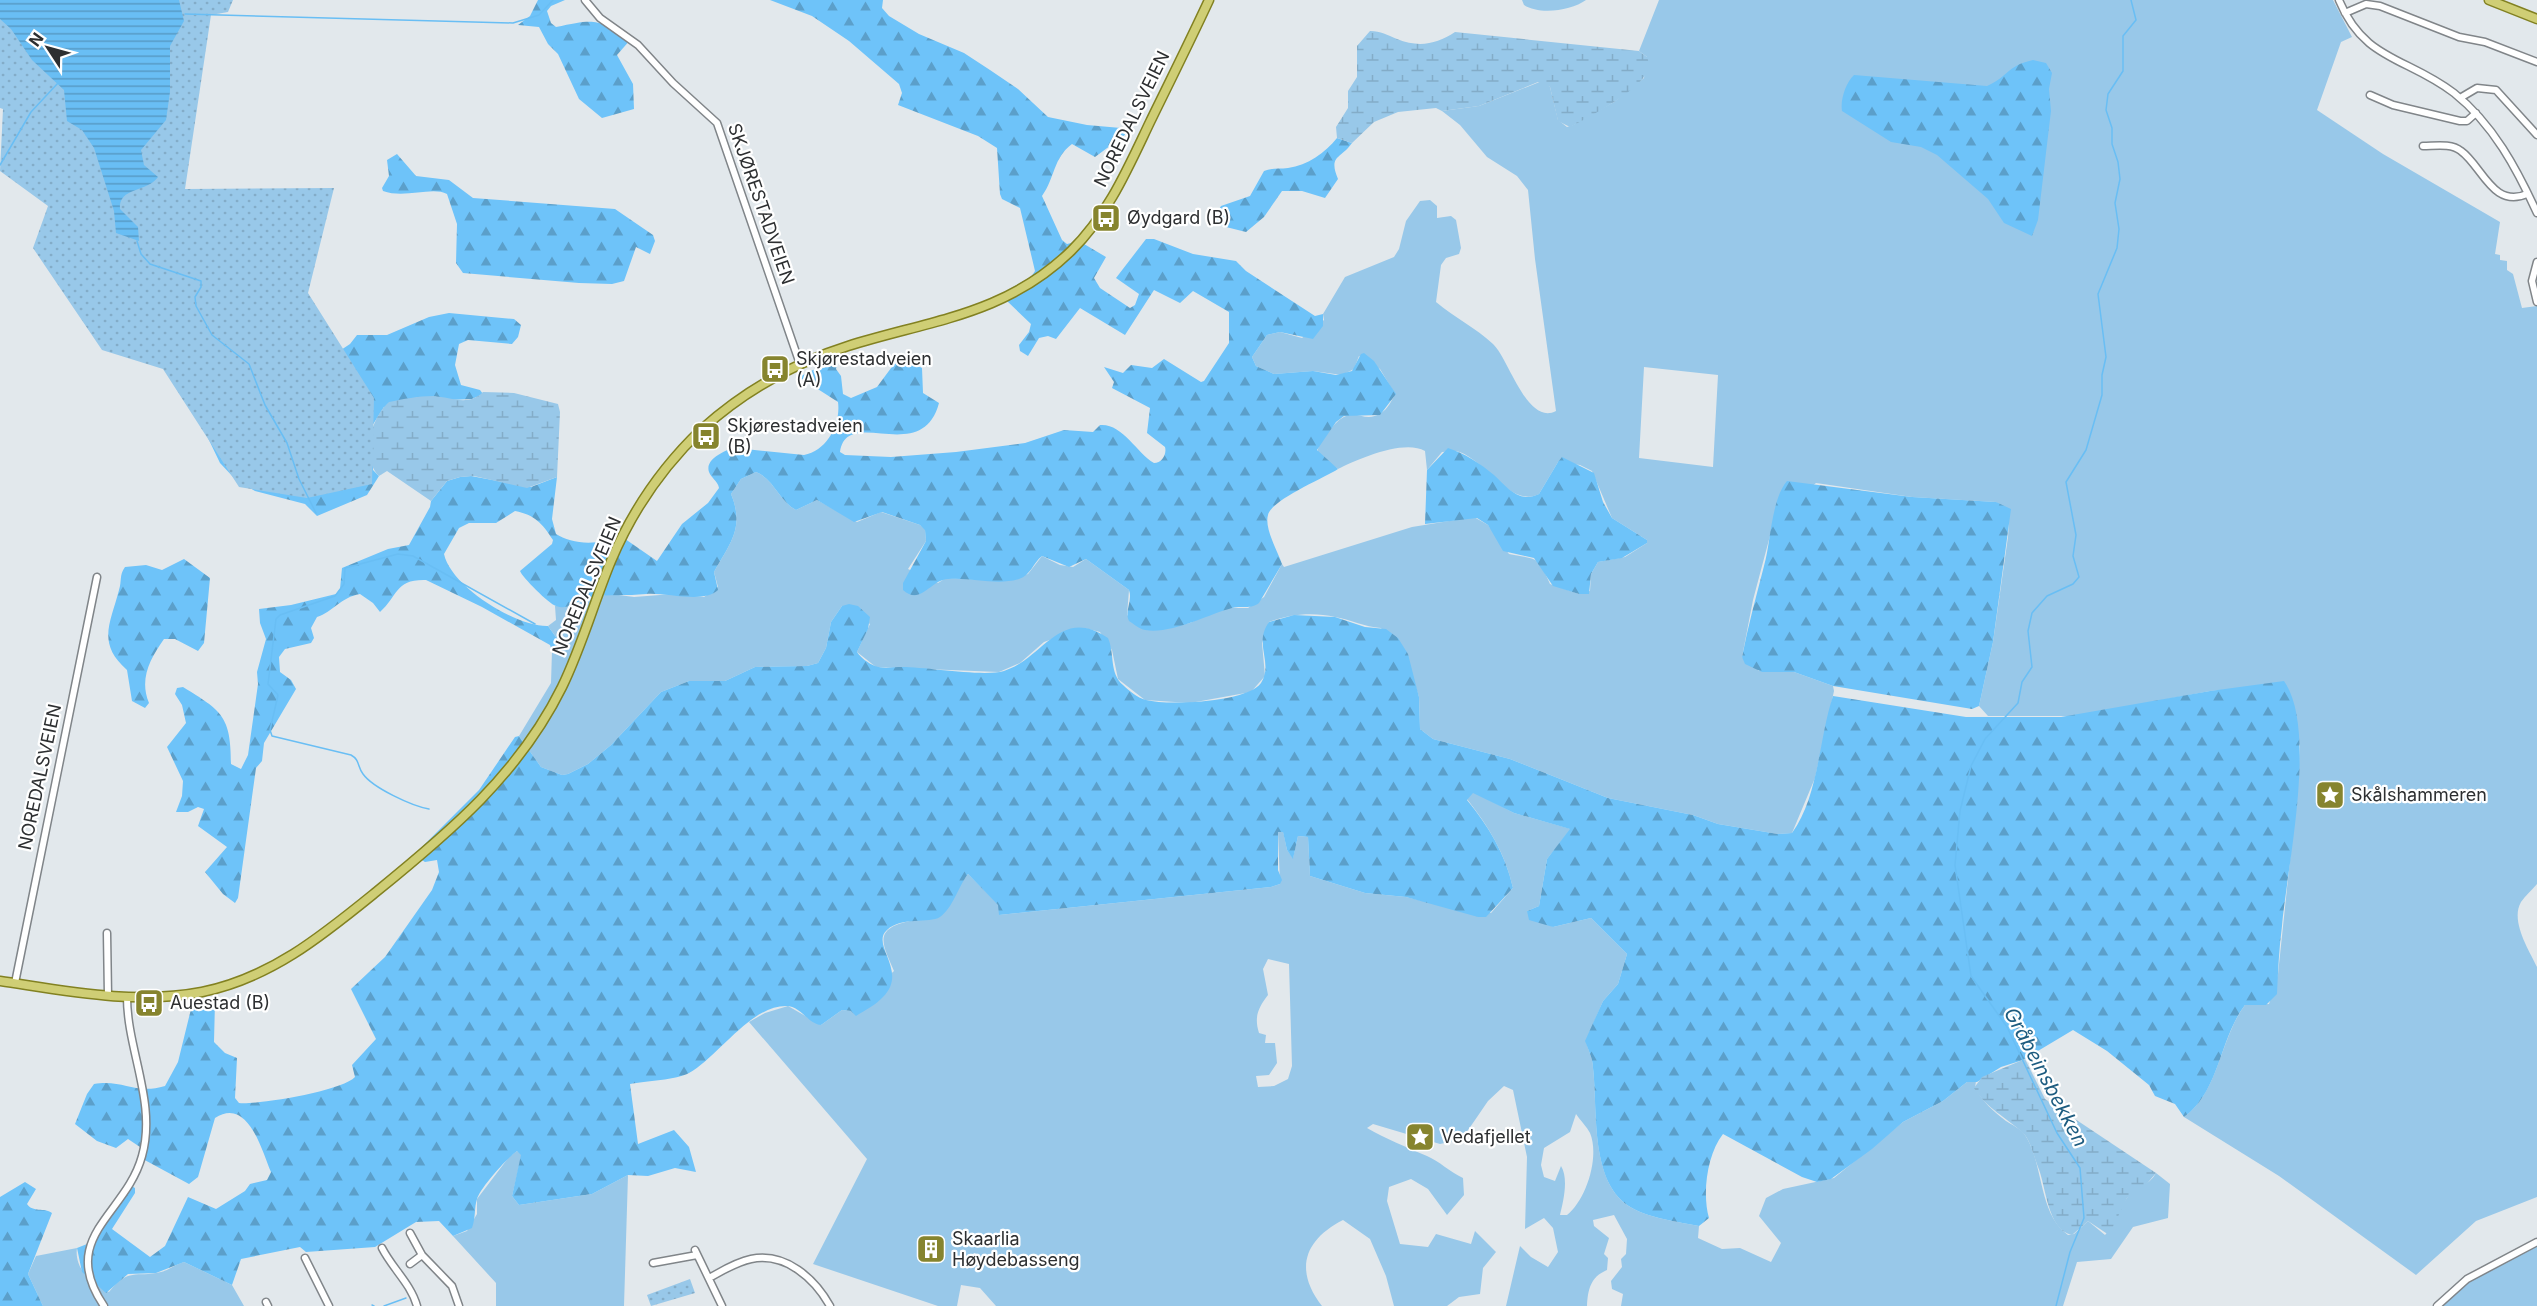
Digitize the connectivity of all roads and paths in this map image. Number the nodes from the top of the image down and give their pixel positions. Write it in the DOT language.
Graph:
graph roads {
  1 [pos="585,0"];
  2 [pos="1209,0"];
  3 [pos="2338,0"];
  4 [pos="2489,0"];
  5 [pos="2345,13"];
  6 [pos="2537,19"];
  7 [pos="2537,62"];
  8 [pos="2370,96"];
  9 [pos="2460,98"];
  10 [pos="2476,113"];
  11 [pos="2537,135"];
  12 [pos="2423,146"];
  13 [pos="2527,194"];
  14 [pos="2537,213"];
  15 [pos="2537,262"];
  16 [pos="2537,302"];
  17 [pos="800,364"];
  18 [pos="97,577"];
  19 [pos="107,933"];
  20 [pos="0,981"];
  21 [pos="15,983"];
  22 [pos="108,996"];
  23 [pos="127,997"];
  24 [pos="410,1233"];
  25 [pos="2537,1242"];
  26 [pos="382,1248"];
  27 [pos="422,1255"];
  28 [pos="305,1258"];
  29 [pos="653,1263"];
  30 [pos="410,1264"];
  31 [pos="709,1278"];
  32 [pos="104,1306"];
  33 [pos="329,1306"];
  34 [pos="417,1306"];
  35 [pos="459,1306"];
  36 [pos="722,1306"];
  37 [pos="831,1306"];
  38 [pos="2437,1306"];
  1 -- 17 [label="street, SKJØRESTADVEIEN"];
  2 -- 17 [label="main road, NOREDALSVEIEN"];
  3 -- 5 [label="street"];
  4 -- 6 [label="main road"];
  5 -- 7 [label="street"];
  5 -- 9 [label="street"];
  8 -- 10 [label="street"];
  9 -- 10 [label="street"];
  9 -- 11 [label="street"];
  10 -- 13 [label="street"];
  12 -- 13 [label="street"];
  13 -- 14 [label="street"];
  15 -- 16 [label="street"];
  17 -- 23 [label="main road, NOREDALSVEIEN"];
  18 -- 21 [label="street, NOREDALSVEIEN"];
  19 -- 22 [label="street"];
  20 -- 21 [label="main road, NOREDALSVEIEN"];
  21 -- 22 [label="main road, NOREDALSVEIEN"];
  22 -- 23 [label="main road, NOREDALSVEIEN"];
  23 -- 32 [label="street"];
  24 -- 27 [label="street"];
  25 -- 38 [label="street"];
  26 -- 34 [label="street"];
  27 -- 30 [label="street"];
  27 -- 35 [label="street"];
  28 -- 33 [label="street"];
  29 -- 31 [label="street"];
  31 -- 36 [label="street"];
  31 -- 37 [label="street"];
}
